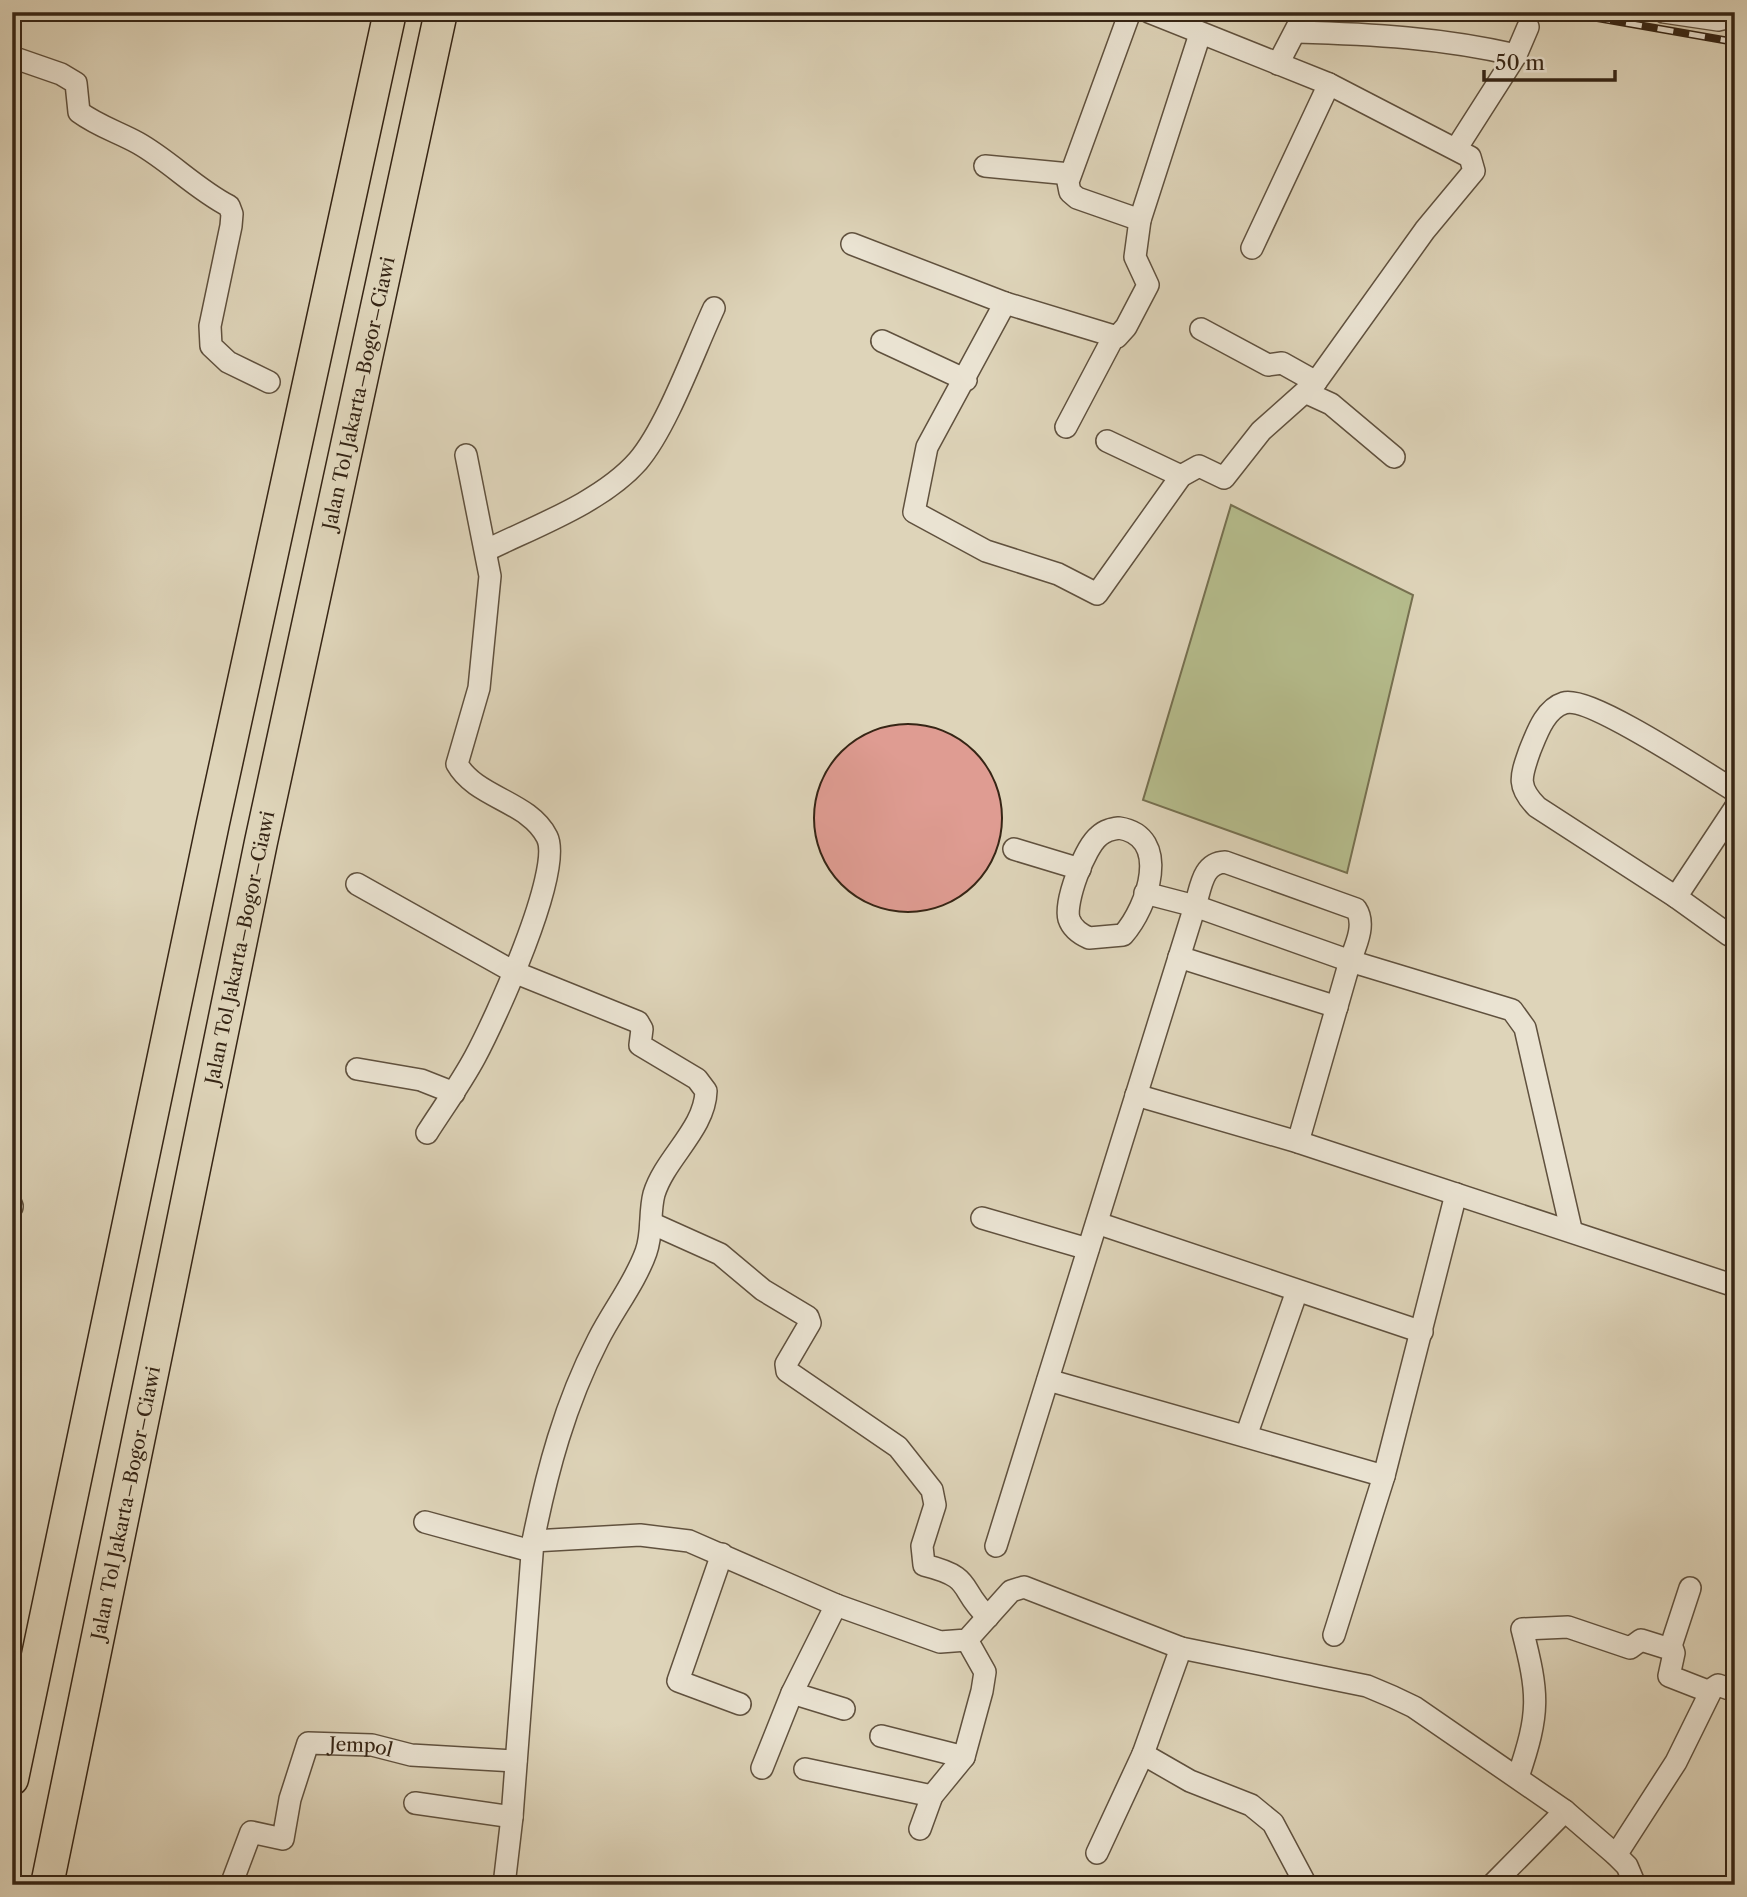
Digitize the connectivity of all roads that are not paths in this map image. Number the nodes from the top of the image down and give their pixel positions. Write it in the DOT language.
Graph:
graph roads {
  1 [pos="390,12"];
  2 [pos="442,12"];
  3 [pos="1130,12"];
  4 [pos="1149,12"];
  5 [pos="1664,12"];
  6 [pos="1735,16"];
  7 [pos="1301,22"];
  8 [pos="1528,27"];
  9 [pos="1200,34"];
  10 [pos="1516,55"];
  11 [pos="12,57"];
  12 [pos="1278,64"];
  13 [pos="1329,84"];
  14 [pos="1457,149"];
  15 [pos="985,166"];
  16 [pos="1070,174"];
  17 [pos="1140,220"];
  18 [pos="852,244"];
  19 [pos="1252,248"];
  20 [pos="1005,303"];
  21 [pos="714,309"];
  22 [pos="1200,328"];
  23 [pos="1113,338"];
  24 [pos="883,341"];
  25 [pos="965,380"];
  26 [pos="269,382"];
  27 [pos="1312,387"];
  28 [pos="1066,427"];
  29 [pos="1107,441"];
  30 [pos="466,455"];
  31 [pos="1394,457"];
  32 [pos="1181,476"];
  33 [pos="487,550"];
  34 [pos="1735,791"];
  35 [pos="1735,808"];
  36 [pos="1014,849"];
  37 [pos="1080,869"];
  38 [pos="357,884"];
  39 [pos="1145,893"];
  40 [pos="1676,897"];
  41 [pos="1195,906"];
  42 [pos="1730,935"];
  43 [pos="1179,957"];
  44 [pos="1350,961"];
  45 [pos="514,972"];
  46 [pos="1337,1007"];
  47 [pos="357,1069"];
  48 [pos="454,1093"];
  49 [pos="1136,1095"];
  50 [pos="427,1133"];
  51 [pos="1298,1142"];
  52 [pos="1456,1194"];
  53 [pos="982,1218"];
  54 [pos="651,1223"];
  55 [pos="1097,1223"];
  56 [pos="1571,1229"];
  57 [pos="1088,1249"];
  58 [pos="1735,1286"];
  59 [pos="1297,1291"];
  60 [pos="1422,1332"];
  61 [pos="1048,1380"];
  62 [pos="1246,1436"];
  63 [pos="1384,1476"];
  64 [pos="425,1522"];
  65 [pos="532,1546"];
  66 [pos="996,1546"];
  67 [pos="722,1554"];
  68 [pos="1690,1588"];
  69 [pos="836,1605"];
  70 [pos="988,1617"];
  71 [pos="1334,1635"];
  72 [pos="967,1640"];
  73 [pos="1181,1648"];
  74 [pos="1670,1649"];
  75 [pos="1735,1690"];
  76 [pos="1710,1692"];
  77 [pos="792,1693"];
  78 [pos="740,1704"];
  79 [pos="844,1709"];
  80 [pos="881,1736"];
  81 [pos="1143,1754"];
  82 [pos="964,1757"];
  83 [pos="516,1761"];
  84 [pos="762,1768"];
  85 [pos="806,1769"];
  86 [pos="1518,1777"];
  87 [pos="12,1779"];
  88 [pos="932,1796"];
  89 [pos="415,1803"];
  90 [pos="1564,1811"];
  91 [pos="512,1817"];
  92 [pos="920,1829"];
  93 [pos="1097,1853"];
  94 [pos="1616,1854"];
  95 [pos="47,1885"];
  96 [pos="231,1885"];
  97 [pos="504,1885"];
  98 [pos="1306,1885"];
  99 [pos="1492,1885"];
  100 [pos="1635,1885"];
  1 -- 87 [label="highway"];
  2 -- 95 [label="highway, Jalan Tol Jakarta–Bogor–Ciawi"];
  3 -- 16 [label="street"];
  4 -- 9 [label="street"];
  5 -- 6 [label="street"];
  7 -- 10 [label="street"];
  7 -- 12 [label="street"];
  8 -- 10 [label="street"];
  9 -- 12 [label="street"];
  9 -- 17 [label="street"];
  10 -- 14 [label="street"];
  11 -- 26 [label="street"];
  12 -- 13 [label="street"];
  13 -- 14 [label="street"];
  13 -- 19 [label="street"];
  14 -- 27 [label="street"];
  15 -- 16 [label="street"];
  16 -- 17 [label="street"];
  17 -- 23 [label="street"];
  18 -- 20 [label="street"];
  20 -- 23 [label="street"];
  20 -- 25 [label="street"];
  21 -- 33 [label="street"];
  22 -- 27 [label="street"];
  23 -- 28 [label="street"];
  24 -- 25 [label="street"];
  25 -- 32 [label="street"];
  27 -- 31 [label="street"];
  27 -- 32 [label="street"];
  29 -- 32 [label="street"];
  30 -- 33 [label="street"];
  33 -- 45 [label="street"];
  34 -- 40 [label="street"];
  35 -- 40 [label="street"];
  36 -- 37 [label="street"];
  37 -- 39 [label="street"];
  37 -- 39 [label="street"];
  38 -- 45 [label="street"];
  39 -- 41 [label="street"];
  40 -- 42 [label="street"];
  41 -- 43 [label="street"];
  41 -- 44 [label="street"];
  41 -- 44 [label="street"];
  43 -- 46 [label="street"];
  43 -- 49 [label="street"];
  44 -- 46 [label="street"];
  44 -- 56 [label="street"];
  45 -- 48 [label="street"];
  45 -- 54 [label="street"];
  46 -- 51 [label="street"];
  47 -- 48 [label="street"];
  48 -- 50 [label="street"];
  49 -- 51 [label="street"];
  49 -- 55 [label="street"];
  51 -- 52 [label="street"];
  52 -- 56 [label="street"];
  52 -- 60 [label="street"];
  53 -- 57 [label="street"];
  54 -- 65 [label="street"];
  54 -- 70 [label="street"];
  55 -- 57 [label="street"];
  55 -- 59 [label="street"];
  56 -- 58 [label="street"];
  57 -- 61 [label="street"];
  59 -- 60 [label="street"];
  59 -- 62 [label="street"];
  60 -- 63 [label="street"];
  61 -- 62 [label="street"];
  61 -- 66 [label="street"];
  62 -- 63 [label="street"];
  63 -- 71 [label="street"];
  64 -- 65 [label="street"];
  65 -- 67 [label="street"];
  65 -- 83 [label="street"];
  67 -- 69 [label="street"];
  67 -- 78 [label="street"];
  68 -- 74 [label="street"];
  69 -- 72 [label="street"];
  69 -- 77 [label="street"];
  70 -- 72 [label="street"];
  70 -- 73 [label="street"];
  72 -- 82 [label="street"];
  73 -- 81 [label="street"];
  73 -- 86 [label="street"];
  74 -- 76 [label="street"];
  74 -- 86 [label="street"];
  75 -- 76 [label="street"];
  76 -- 94 [label="street"];
  77 -- 79 [label="street"];
  77 -- 84 [label="street"];
  80 -- 82 [label="street"];
  81 -- 93 [label="street"];
  81 -- 98 [label="street"];
  82 -- 88 [label="street"];
  83 -- 91 [label="street"];
  83 -- 96 [label="street, Jempol"];
  85 -- 88 [label="street"];
  86 -- 90 [label="street"];
  88 -- 92 [label="street"];
  89 -- 91 [label="street"];
  90 -- 94 [label="street"];
  90 -- 99 [label="street"];
  91 -- 97 [label="street"];
  94 -- 100 [label="street"];
}
